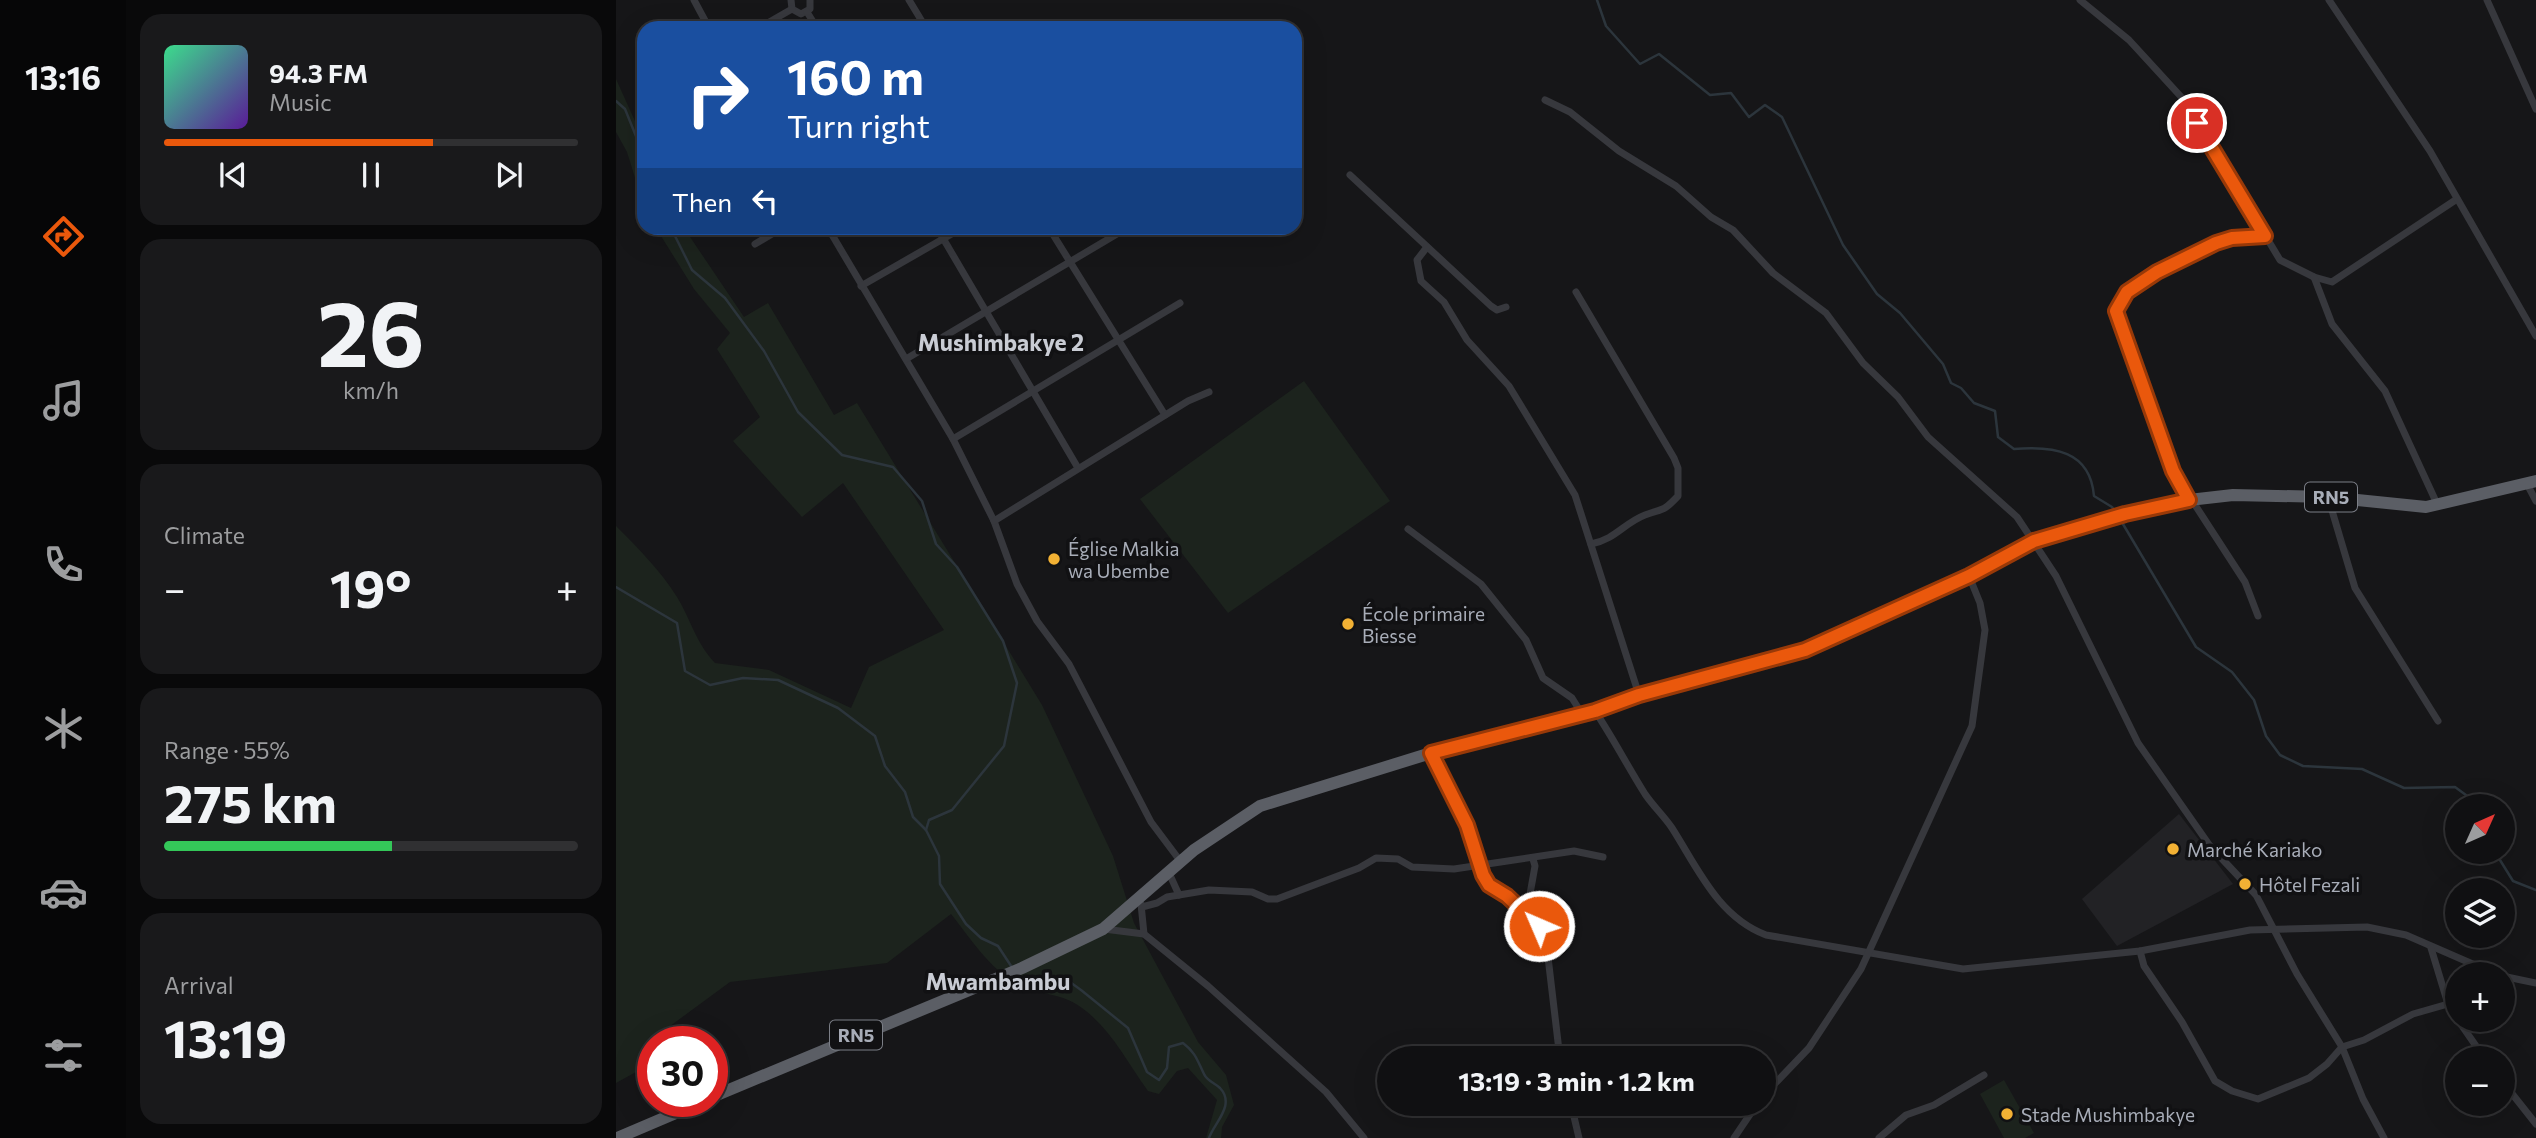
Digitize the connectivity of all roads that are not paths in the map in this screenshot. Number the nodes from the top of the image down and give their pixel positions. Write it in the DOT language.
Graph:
graph roads {
  1 [pos="694,0"];
  2 [pos="791,0"];
  3 [pos="810,0"];
  4 [pos="909,0"];
  5 [pos="2080,0"];
  6 [pos="2329,0"];
  7 [pos="2487,0"];
  8 [pos="792,9"];
  9 [pos="807,12"];
  10 [pos="705,21"];
  11 [pos="771,21"];
  12 [pos="813,21"];
  13 [pos="922,21"];
  14 [pos="1545,100"];
  15 [pos="2536,109"];
  16 [pos="1350,175"];
  17 [pos="2457,198"];
  18 [pos="770,235"];
  19 [pos="832,235"];
  20 [pos="941,235"];
  21 [pos="949,235"];
  22 [pos="1053,235"];
  23 [pos="1115,235"];
  24 [pos="2265,236"];
  25 [pos="943,238"];
  26 [pos="755,244"];
  27 [pos="1427,247"];
  28 [pos="1070,261"];
  29 [pos="2314,277"];
  30 [pos="861,286"];
  31 [pos="1576,292"];
  32 [pos="1180,303"];
  33 [pos="1506,307"];
  34 [pos="986,311"];
  35 [pos="2536,336"];
  36 [pos="1119,339"];
  37 [pos="906,359"];
  38 [pos="1034,391"];
  39 [pos="1209,392"];
  40 [pos="1165,415"];
  41 [pos="953,439"];
  42 [pos="1079,468"];
  43 [pos="2532,482"];
  44 [pos="2328,496"];
  45 [pos="2189,500"];
  46 [pos="2536,502"];
  47 [pos="2438,506"];
  48 [pos="993,521"];
  49 [pos="1408,529"];
  50 [pos="2034,541"];
  51 [pos="1591,544"];
  52 [pos="1969,576"];
  53 [pos="2258,616"];
  54 [pos="1639,695"];
  55 [pos="1595,711"];
  56 [pos="1582,714"];
  57 [pos="2438,721"];
  58 [pos="1431,753"];
  59 [pos="1603,857"];
  60 [pos="1533,859"];
  61 [pos="1181,862"];
  62 [pos="1481,864"];
  63 [pos="1169,873"];
  64 [pos="1179,895"];
  65 [pos="1141,903"];
  66 [pos="1539,926"];
  67 [pos="1103,929"];
  68 [pos="2274,929"];
  69 [pos="1144,934"];
  70 [pos="2431,948"];
  71 [pos="2140,951"];
  72 [pos="1866,954"];
  73 [pos="2466,962"];
  74 [pos="2515,979"];
  75 [pos="2536,983"];
  76 [pos="2445,994"];
  77 [pos="2445,1005"];
  78 [pos="1558,1046"];
  79 [pos="2342,1047"];
  80 [pos="1984,1075"];
  81 [pos="1776,1082"];
  82 [pos="728,1090"];
  83 [pos="2515,1097"];
  84 [pos="1574,1116"];
  85 [pos="1749,1116"];
  86 [pos="666,1117"];
  87 [pos="2536,1124"];
  88 [pos="617,1138"];
  89 [pos="1364,1138"];
  90 [pos="1579,1138"];
  91 [pos="1734,1138"];
  92 [pos="1879,1138"];
  93 [pos="2384,1138"];
  1 -- 10 [label="street"];
  2 -- 8 [label="street"];
  3 -- 9 [label="street"];
  4 -- 13 [label="street"];
  5 -- 24 [label="street"];
  6 -- 17 [label="street"];
  7 -- 15 [label="street"];
  8 -- 9 [label="street"];
  8 -- 11 [label="street"];
  9 -- 12 [label="street"];
  14 -- 50 [label="street"];
  16 -- 27 [label="street"];
  17 -- 29 [label="street"];
  17 -- 35 [label="street"];
  18 -- 26 [label="street"];
  19 -- 30 [label="street"];
  20 -- 25 [label="street"];
  21 -- 25 [label="street"];
  22 -- 28 [label="street"];
  23 -- 28 [label="street"];
  24 -- 29 [label="street"];
  24 -- 45 [label="street"];
  25 -- 30 [label="street"];
  25 -- 34 [label="street"];
  27 -- 33 [label="street"];
  27 -- 51 [label="street"];
  28 -- 34 [label="street"];
  28 -- 36 [label="street"];
  29 -- 47 [label="street"];
  30 -- 37 [label="street"];
  31 -- 51 [label="street"];
  32 -- 36 [label="street"];
  34 -- 37 [label="street"];
  34 -- 38 [label="street"];
  36 -- 38 [label="street"];
  36 -- 40 [label="street"];
  37 -- 41 [label="street"];
  38 -- 41 [label="street"];
  38 -- 42 [label="street"];
  39 -- 40 [label="street"];
  40 -- 42 [label="street"];
  41 -- 48 [label="street"];
  42 -- 48 [label="street"];
  43 -- 46 [label="street"];
  43 -- 47 [label="highway, RN5"];
  44 -- 45 [label="highway, RN5"];
  44 -- 47 [label="highway, RN5"];
  44 -- 57 [label="street"];
  45 -- 50 [label="highway, RN5"];
  45 -- 53 [label="street"];
  48 -- 61 [label="street"];
  49 -- 56 [label="street"];
  50 -- 52 [label="highway, RN5"];
  50 -- 68 [label="street"];
  51 -- 54 [label="street"];
  52 -- 54 [label="highway, RN5"];
  52 -- 72 [label="street"];
  54 -- 55 [label="highway, RN5"];
  55 -- 56 [label="highway, RN5"];
  55 -- 72 [label="street"];
  56 -- 58 [label="highway, RN5"];
  58 -- 61 [label="highway, RN5"];
  58 -- 62 [label="street"];
  59 -- 60 [label="street"];
  60 -- 62 [label="street"];
  60 -- 66 [label="street"];
  61 -- 63 [label="highway, RN5"];
  62 -- 64 [label="street"];
  62 -- 66 [label="street"];
  63 -- 64 [label="street"];
  63 -- 65 [label="highway, RN5"];
  64 -- 65 [label="street"];
  65 -- 67 [label="highway, RN5"];
  65 -- 69 [label="street"];
  66 -- 78 [label="street"];
  67 -- 69 [label="street"];
  67 -- 82 [label="highway, RN5"];
  68 -- 70 [label="street"];
  68 -- 71 [label="street"];
  68 -- 79 [label="street"];
  69 -- 89 [label="street"];
  70 -- 73 [label="street"];
  70 -- 76 [label="street"];
  71 -- 72 [label="street"];
  71 -- 79 [label="street"];
  72 -- 81 [label="street"];
  74 -- 75 [label="street"];
  77 -- 79 [label="street"];
  79 -- 93 [label="street"];
  80 -- 92 [label="street"];
  83 -- 87 [label="street"];
  84 -- 90 [label="street"];
  85 -- 91 [label="street"];
  86 -- 88 [label="highway"];
}
